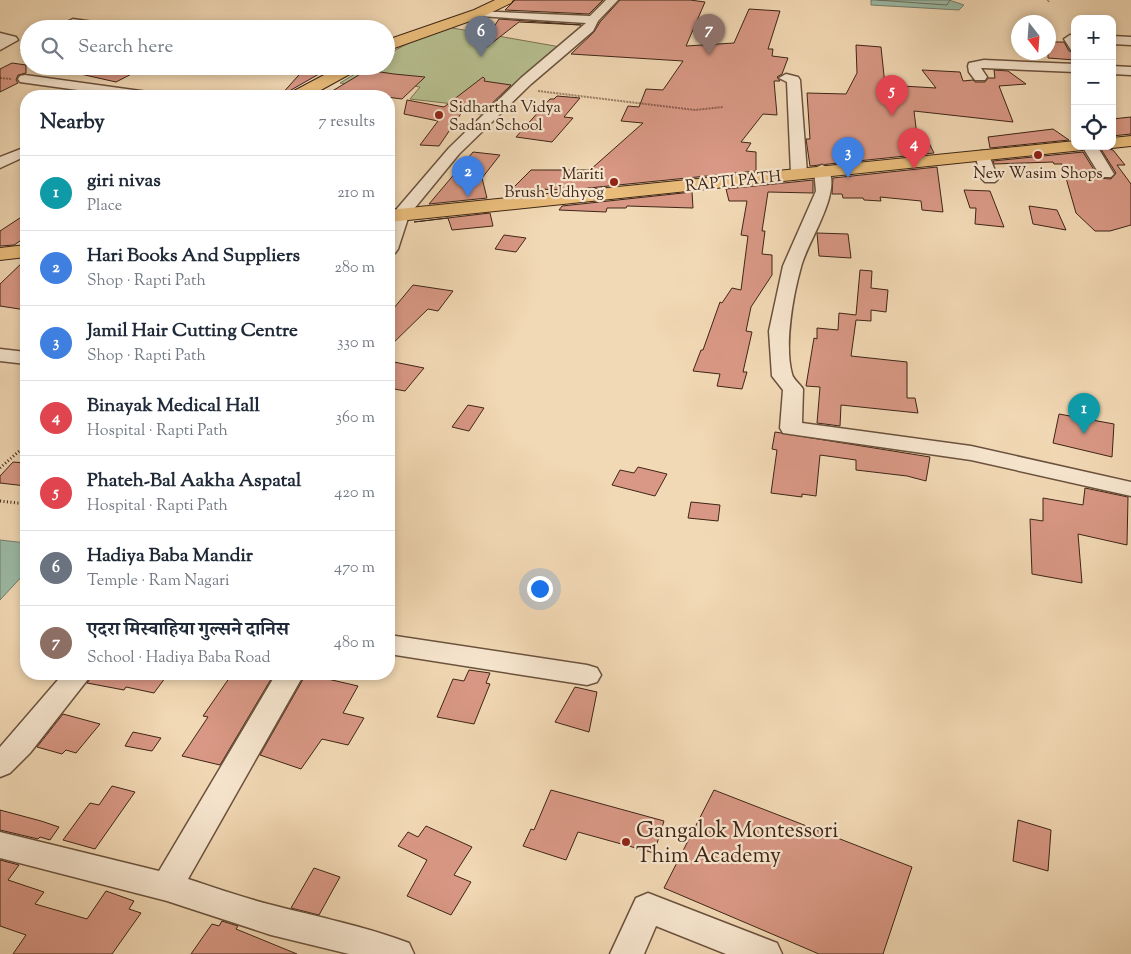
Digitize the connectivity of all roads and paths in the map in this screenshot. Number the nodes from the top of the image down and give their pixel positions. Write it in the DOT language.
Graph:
graph roads {
  1 [pos="506,0"];
  2 [pos="612,0"];
  3 [pos="479,13"];
  4 [pos="593,20"];
  5 [pos="1131,36"];
  6 [pos="11,39"];
  7 [pos="1116,40"];
  8 [pos="1131,41"];
  9 [pos="395,42"];
  10 [pos="0,46"];
  11 [pos="1071,68"];
  12 [pos="1116,70"];
  13 [pos="1131,71"];
  14 [pos="336,75"];
  15 [pos="980,76"];
  16 [pos="786,78"];
  17 [pos="25,79"];
  18 [pos="105,90"];
  19 [pos="309,90"];
  20 [pos="517,90"];
  21 [pos="723,107"];
  22 [pos="1131,141"];
  23 [pos="1116,143"];
  24 [pos="1071,147"];
  25 [pos="1092,150"];
  26 [pos="20,154"];
  27 [pos="982,155"];
  28 [pos="0,163"];
  29 [pos="822,170"];
  30 [pos="799,173"];
  31 [pos="1106,174"];
  32 [pos="990,179"];
  33 [pos="395,215"];
  34 [pos="20,252"];
  35 [pos="0,254"];
  36 [pos="0,355"];
  37 [pos="20,357"];
  38 [pos="20,450"];
  39 [pos="0,468"];
  40 [pos="1131,489"];
  41 [pos="0,501"];
  42 [pos="20,503"];
  43 [pos="395,645"];
  44 [pos="587,675"];
  45 [pos="73,680"];
  46 [pos="287,680"];
  47 [pos="0,765"];
  48 [pos="0,845"];
  49 [pos="167,886"];
  50 [pos="397,954"];
  51 [pos="627,954"];
  52 [pos="765,954"];
  1 -- 3 [label="main road"];
  2 -- 4 [label="street"];
  3 -- 4 [label="street"];
  3 -- 9 [label="main road"];
  4 -- 20 [label="street"];
  5 -- 8 [label="street"];
  6 -- 10 [label="street"];
  7 -- 8 [label="street"];
  11 -- 15 [label="street"];
  12 -- 13 [label="street"];
  14 -- 19 [label="main road"];
  16 -- 30 [label="street"];
  17 -- 18 [label="street"];
  20 -- 21 [label="path"];
  20 -- 33 [label="street"];
  22 -- 23 [label="main road"];
  24 -- 27 [label="main road, RAPTI PATH"];
  25 -- 31 [label="street"];
  26 -- 28 [label="street"];
  27 -- 29 [label="main road, RAPTI PATH"];
  27 -- 32 [label="street"];
  29 -- 30 [label="main road, RAPTI PATH"];
  29 -- 40 [label="street"];
  30 -- 33 [label="main road, RAPTI PATH"];
  34 -- 35 [label="main road"];
  36 -- 37 [label="street"];
  38 -- 39 [label="path"];
  41 -- 42 [label="path"];
  43 -- 44 [label="street"];
  45 -- 47 [label="street"];
  46 -- 49 [label="street"];
  48 -- 49 [label="street"];
  49 -- 50 [label="street"];
  51 -- 52 [label="street"];
}
